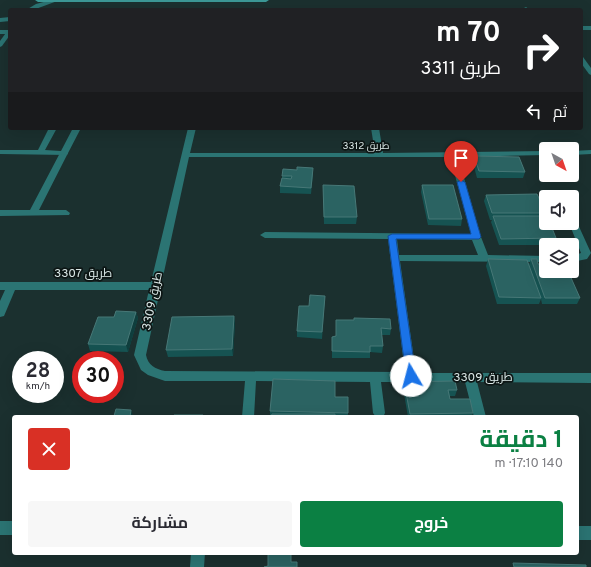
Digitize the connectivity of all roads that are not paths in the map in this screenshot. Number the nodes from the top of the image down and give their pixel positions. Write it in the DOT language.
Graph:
graph roads {
  1 [pos="38,0"];
  2 [pos="57,0"];
  3 [pos="266,0"];
  4 [pos="33,8"];
  5 [pos="8,35"];
  6 [pos="0,45"];
  7 [pos="583,61"];
  8 [pos="591,73"];
  9 [pos="52,130"];
  10 [pos="76,130"];
  11 [pos="192,130"];
  12 [pos="375,130"];
  13 [pos="0,152"];
  14 [pos="591,152"];
  15 [pos="40,153"];
  16 [pos="64,153"];
  17 [pos="539,153"];
  18 [pos="579,153"];
  19 [pos="186,155"];
  20 [pos="453,155"];
  21 [pos="380,156"];
  22 [pos="34,212"];
  23 [pos="0,213"];
  24 [pos="66,214"];
  25 [pos="576,230"];
  26 [pos="265,235"];
  27 [pos="392,236"];
  28 [pos="476,237"];
  29 [pos="395,258"];
  30 [pos="484,258"];
  31 [pos="579,258"];
  32 [pos="539,259"];
  33 [pos="0,286"];
  34 [pos="12,286"];
  35 [pos="155,286"];
  36 [pos="0,313"];
  37 [pos="250,376"];
  38 [pos="375,376"];
  39 [pos="411,376"];
  40 [pos="470,377"];
  41 [pos="591,378"];
  42 [pos="379,413"];
  43 [pos="248,415"];
  44 [pos="480,415"];
  45 [pos="0,528"];
  46 [pos="12,528"];
  47 [pos="579,533"];
  48 [pos="591,533"];
  49 [pos="198,555"];
  50 [pos="197,567"];
  1 -- 2 [label="main road"];
  2 -- 3 [label="main road"];
  2 -- 4 [label="street"];
  5 -- 6 [label="street"];
  7 -- 8 [label="street"];
  9 -- 15 [label="street"];
  10 -- 16 [label="street"];
  11 -- 19 [label="street, طريق 3309"];
  12 -- 21 [label="street"];
  13 -- 15 [label="street"];
  14 -- 18 [label="street"];
  15 -- 16 [label="street"];
  16 -- 22 [label="street"];
  17 -- 20 [label="street, طريق 3312"];
  19 -- 21 [label="street, طريق 3312"];
  19 -- 35 [label="street, طريق 3309"];
  20 -- 21 [label="street, طريق 3312"];
  20 -- 28 [label="street"];
  22 -- 23 [label="street"];
  22 -- 24 [label="street"];
  25 -- 31 [label="street"];
  26 -- 27 [label="street"];
  27 -- 28 [label="street"];
  27 -- 29 [label="street"];
  28 -- 30 [label="street"];
  29 -- 30 [label="street"];
  29 -- 39 [label="street"];
  30 -- 32 [label="street"];
  33 -- 34 [label="street, طريق 3307"];
  34 -- 35 [label="street, طريق 3307"];
  34 -- 36 [label="street"];
  35 -- 37 [label="street, طريق 3309"];
  37 -- 38 [label="street, طريق 3309"];
  37 -- 43 [label="street"];
  38 -- 39 [label="street, طريق 3309"];
  38 -- 42 [label="street"];
  39 -- 40 [label="street, طريق 3309"];
  40 -- 41 [label="street, طريق 3309"];
  40 -- 44 [label="street"];
  45 -- 46 [label="street"];
  47 -- 48 [label="street"];
  49 -- 50 [label="street"];
}
